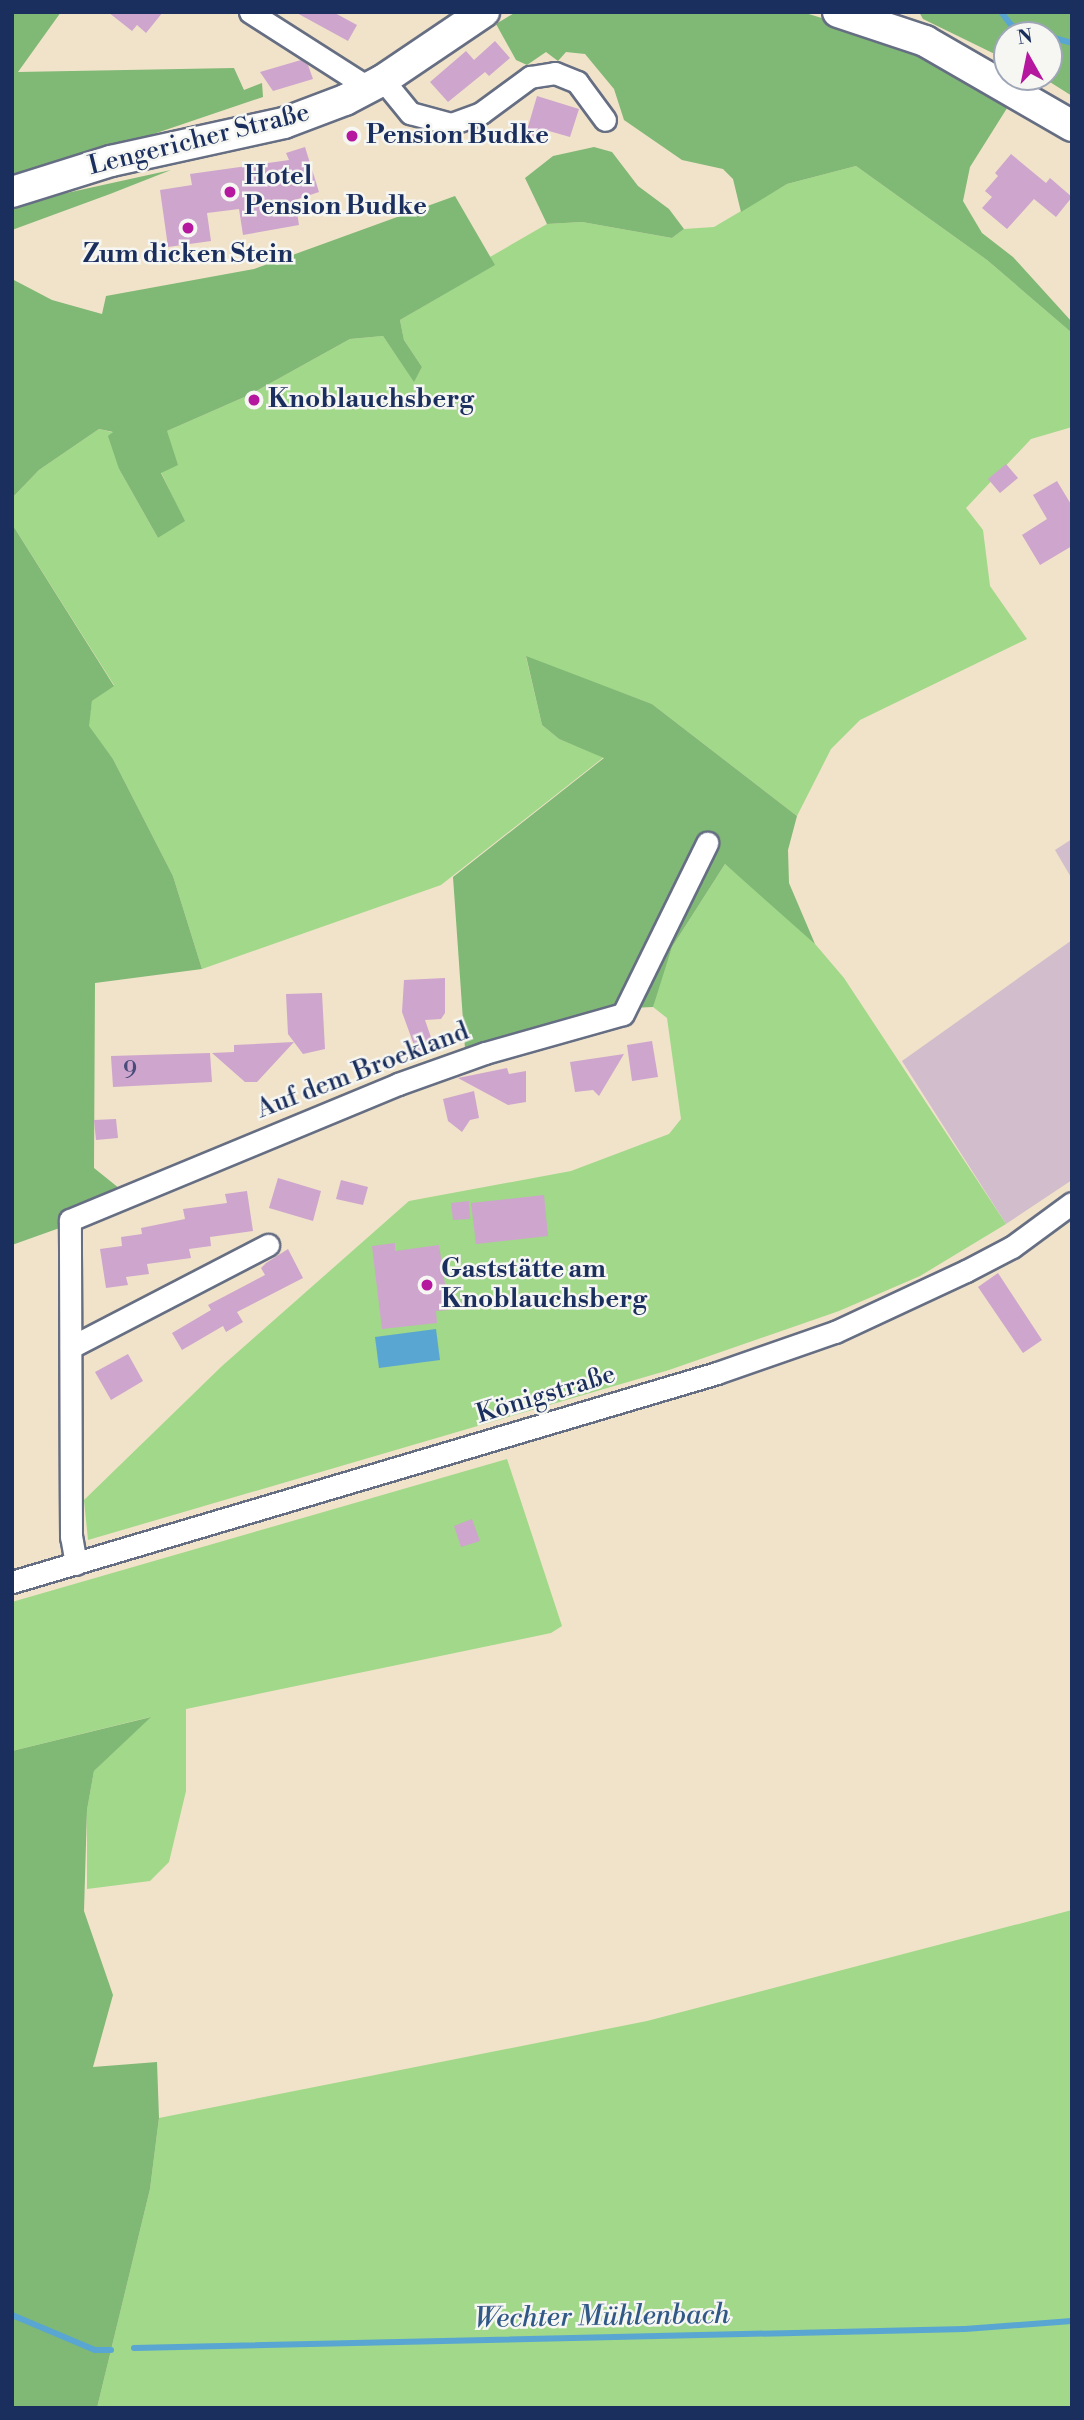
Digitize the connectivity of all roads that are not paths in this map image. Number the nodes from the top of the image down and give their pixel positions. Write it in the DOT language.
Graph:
graph roads {
  1 [pos="250,12"];
  2 [pos="484,12"];
  3 [pos="838,12"];
  4 [pos="885,19"];
  5 [pos="376,84"];
  6 [pos="605,120"];
  7 [pos="1072,126"];
  8 [pos="12,192"];
  9 [pos="707,843"];
  10 [pos="1072,1203"];
  11 [pos="268,1245"];
  12 [pos="71,1347"];
  13 [pos="76,1564"];
  14 [pos="12,1582"];
  1 -- 5 [label="street"];
  2 -- 5 [label="main road, Lengericher Straße"];
  3 -- 4 [label="main road"];
  4 -- 7 [label="main road"];
  5 -- 6 [label="street"];
  5 -- 8 [label="main road, Lengericher Straße"];
  9 -- 12 [label="street, Auf dem Broekland"];
  10 -- 13 [label="street, Königstraße"];
  11 -- 12 [label="street"];
  12 -- 13 [label="street, Auf dem Broekland"];
  13 -- 14 [label="street, Königstraße"];
}
